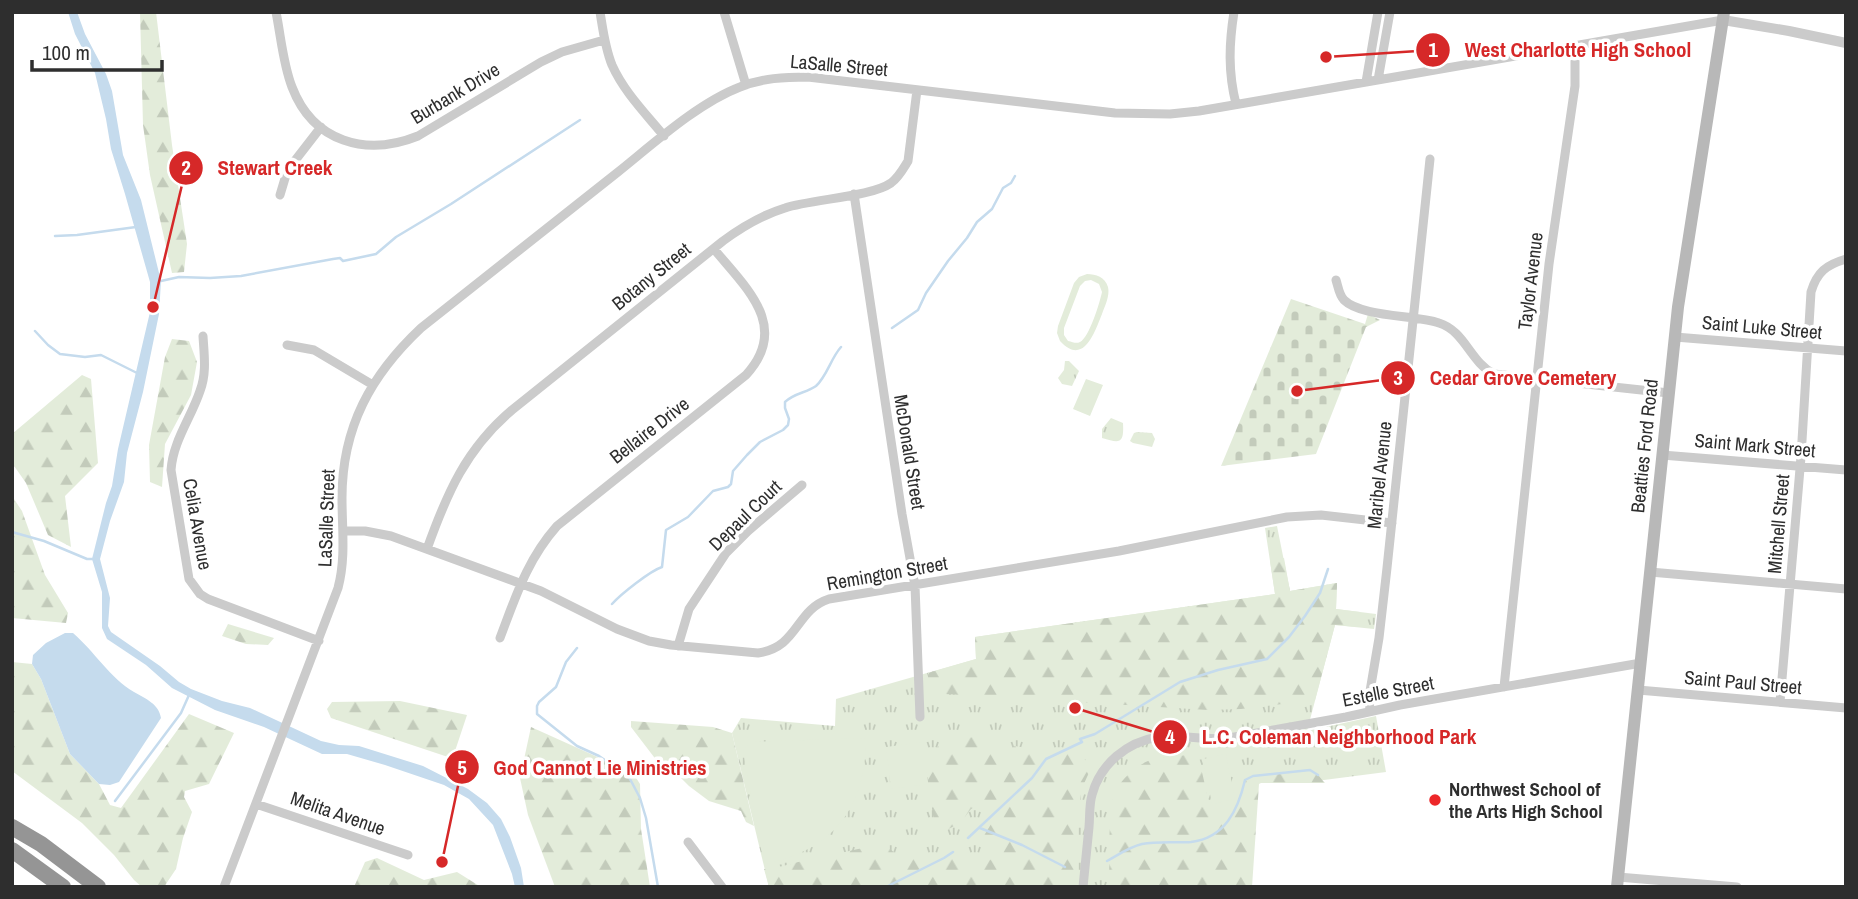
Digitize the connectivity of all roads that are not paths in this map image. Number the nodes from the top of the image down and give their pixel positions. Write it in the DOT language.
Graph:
graph roads {
  1 [pos="276,12"];
  2 [pos="600,12"];
  3 [pos="724,12"];
  4 [pos="1234,12"];
  5 [pos="1378,12"];
  6 [pos="1390,12"];
  7 [pos="1724,16"];
  8 [pos="604,40"];
  9 [pos="1846,43"];
  10 [pos="1575,47"];
  11 [pos="1378,80"];
  12 [pos="1366,82"];
  13 [pos="746,85"];
  14 [pos="917,90"];
  15 [pos="1236,104"];
  16 [pos="321,127"];
  17 [pos="663,136"];
  18 [pos="1430,159"];
  19 [pos="854,194"];
  20 [pos="280,195"];
  21 [pos="714,249"];
  22 [pos="1846,260"];
  23 [pos="1336,279"];
  24 [pos="1414,318"];
  25 [pos="203,336"];
  26 [pos="1675,337"];
  27 [pos="287,345"];
  28 [pos="1807,349"];
  29 [pos="1846,351"];
  30 [pos="1537,379"];
  31 [pos="373,385"];
  32 [pos="1669,393"];
  33 [pos="1662,455"];
  34 [pos="1800,466"];
  35 [pos="1846,470"];
  36 [pos="802,485"];
  37 [pos="1392,523"];
  38 [pos="343,530"];
  39 [pos="427,549"];
  40 [pos="1650,572"];
  41 [pos="521,584"];
  42 [pos="1790,584"];
  43 [pos="915,586"];
  44 [pos="1846,589"];
  45 [pos="500,638"];
  46 [pos="319,641"];
  47 [pos="678,646"];
  48 [pos="1641,663"];
  49 [pos="1504,687"];
  50 [pos="1638,690"];
  51 [pos="1780,702"];
  52 [pos="1846,708"];
  53 [pos="1370,711"];
  54 [pos="920,717"];
  55 [pos="256,804"];
  56 [pos="12,827"];
  57 [pos="688,842"];
  58 [pos="12,850"];
  59 [pos="408,855"];
  60 [pos="1618,882"];
  61 [pos="63,887"];
  62 [pos="98,887"];
  63 [pos="224,887"];
  64 [pos="722,887"];
  65 [pos="1083,887"];
  66 [pos="1737,887"];
  1 -- 16 [label="street, Burbank Drive"];
  2 -- 8 [label="street"];
  3 -- 13 [label="street"];
  4 -- 15 [label="street"];
  5 -- 12 [label="street"];
  6 -- 11 [label="street"];
  7 -- 9 [label="street, LaSalle Street"];
  7 -- 10 [label="street, LaSalle Street"];
  7 -- 26 [label="main road, Beatties Ford Road"];
  8 -- 16 [label="street, Burbank Drive"];
  8 -- 17 [label="street"];
  10 -- 11 [label="street, LaSalle Street"];
  10 -- 30 [label="street, Taylor Avenue"];
  11 -- 12 [label="street, LaSalle Street"];
  12 -- 15 [label="street, LaSalle Street"];
  13 -- 14 [label="street, LaSalle Street"];
  13 -- 17 [label="street, LaSalle Street"];
  14 -- 15 [label="street, LaSalle Street"];
  14 -- 19 [label="street, Botany Street"];
  16 -- 20 [label="street"];
  17 -- 31 [label="street, LaSalle Street"];
  18 -- 24 [label="street, Maribel Avenue"];
  19 -- 21 [label="street, Botany Street"];
  19 -- 43 [label="street, McDonald Street"];
  21 -- 39 [label="street, Botany Street"];
  21 -- 41 [label="street, Bellaire Drive"];
  22 -- 28 [label="street, Mitchell Street"];
  23 -- 24 [label="street"];
  24 -- 30 [label="street"];
  24 -- 37 [label="street, Maribel Avenue"];
  25 -- 46 [label="street, Celia Avenue"];
  26 -- 28 [label="street, Saint Luke Street"];
  26 -- 32 [label="main road, Beatties Ford Road"];
  27 -- 31 [label="street"];
  28 -- 29 [label="street, Saint Luke Street"];
  28 -- 34 [label="street, Mitchell Street"];
  30 -- 32 [label="street"];
  30 -- 49 [label="street, Taylor Avenue"];
  31 -- 38 [label="street, LaSalle Street"];
  32 -- 33 [label="main road, Beatties Ford Road"];
  33 -- 34 [label="street, Saint Mark Street"];
  33 -- 40 [label="main road, Beatties Ford Road"];
  34 -- 35 [label="street, Saint Mark Street"];
  34 -- 42 [label="street, Mitchell Street"];
  36 -- 47 [label="street, Depaul Court"];
  37 -- 43 [label="street, Remington Street"];
  37 -- 53 [label="street, Maribel Avenue"];
  38 -- 39 [label="street, Remington Street"];
  38 -- 46 [label="street, LaSalle Street"];
  39 -- 41 [label="street, Remington Street"];
  40 -- 42 [label="street"];
  40 -- 48 [label="main road, Beatties Ford Road"];
  41 -- 45 [label="street, Bellaire Drive"];
  41 -- 47 [label="street, Remington Street"];
  42 -- 44 [label="street"];
  42 -- 51 [label="street, Mitchell Street"];
  43 -- 47 [label="street, Remington Street"];
  43 -- 54 [label="street, McDonald Street"];
  46 -- 55 [label="street, LaSalle Street"];
  48 -- 49 [label="street, Estelle Street"];
  48 -- 50 [label="main road, Beatties Ford Road"];
  49 -- 53 [label="street, Estelle Street"];
  50 -- 51 [label="street, Saint Paul Street"];
  50 -- 60 [label="main road, Beatties Ford Road"];
  51 -- 52 [label="street, Saint Paul Street"];
  53 -- 65 [label="street, Estelle Street"];
  55 -- 59 [label="street, Melita Avenue"];
  55 -- 63 [label="street, LaSalle Street"];
  56 -- 62 [label="highway"];
  57 -- 64 [label="street"];
  58 -- 61 [label="highway"];
  60 -- 66 [label="street"];
}
